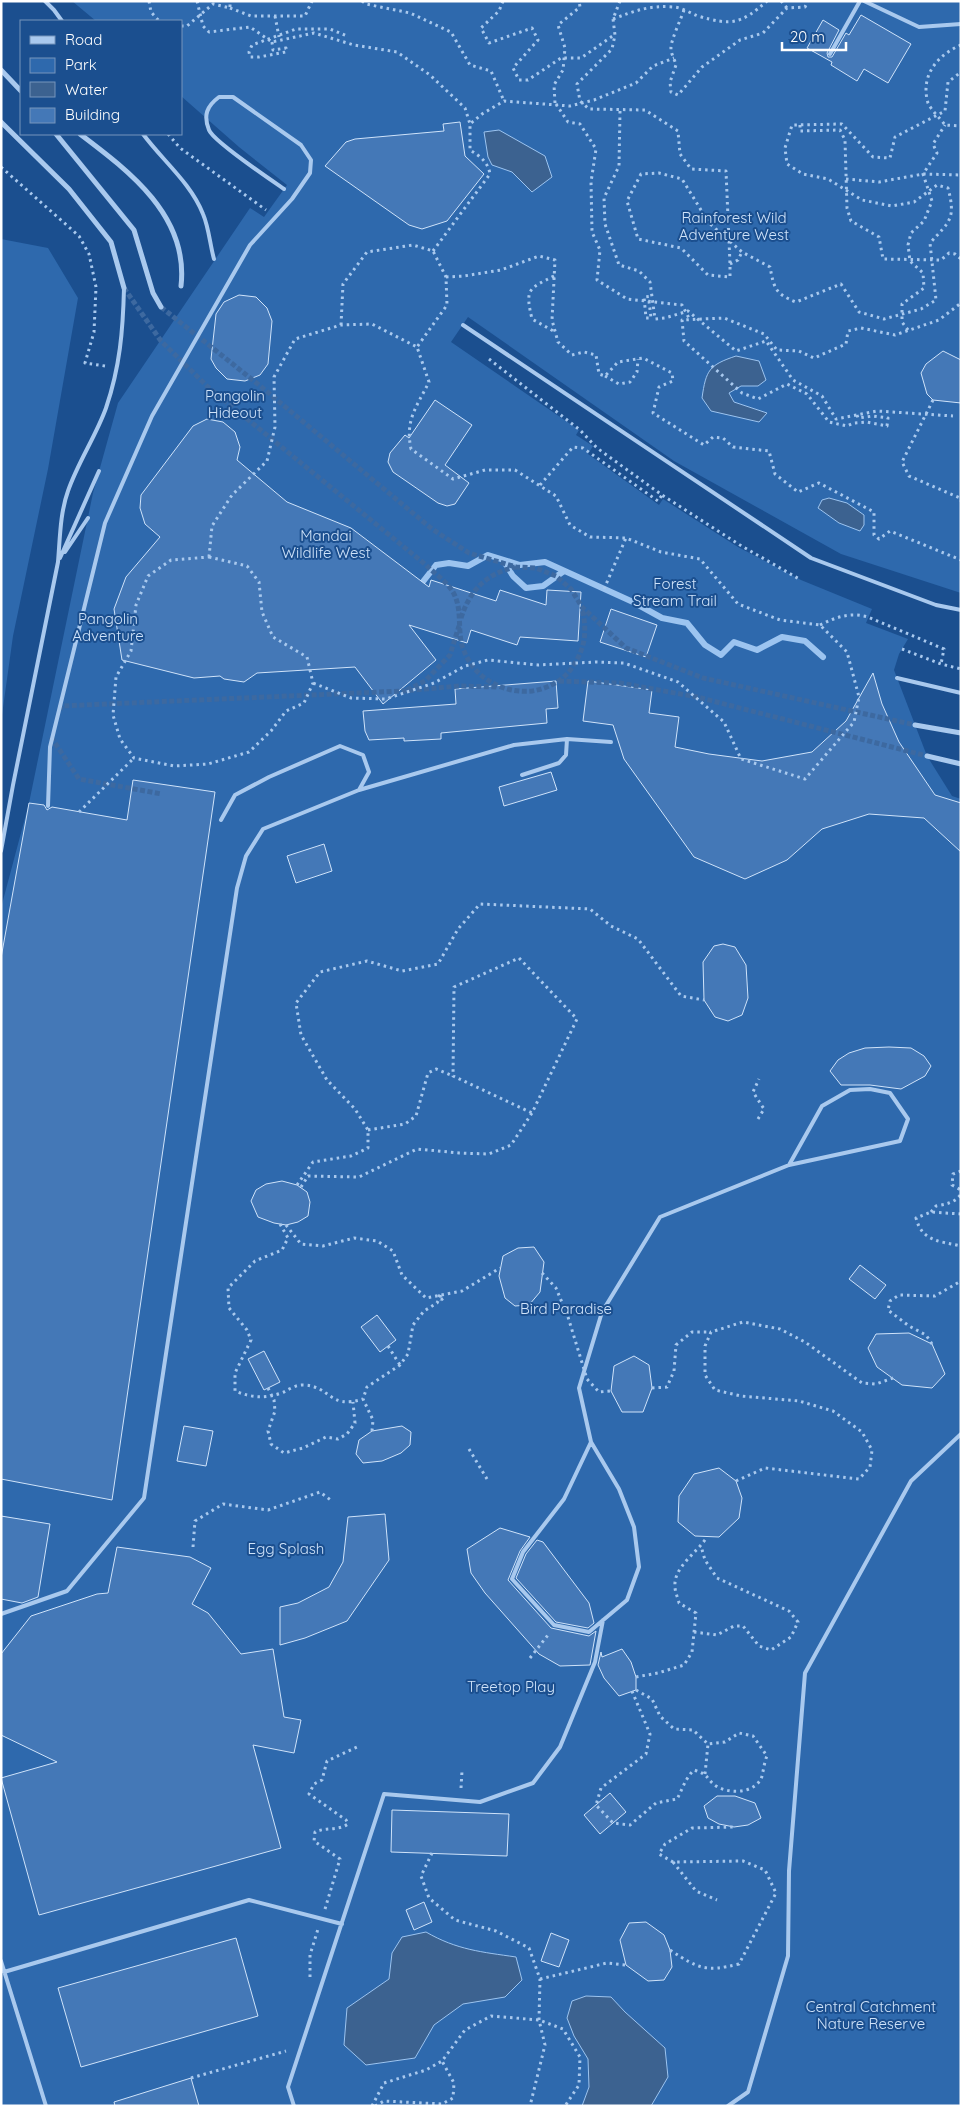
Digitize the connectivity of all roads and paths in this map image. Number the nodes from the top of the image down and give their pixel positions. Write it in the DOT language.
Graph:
graph roads {
  1 [pos="44,1"];
  2 [pos="149,1"];
  3 [pos="197,1"];
  4 [pos="230,1"];
  5 [pos="312,1"];
  6 [pos="362,1"];
  7 [pos="503,1"];
  8 [pos="579,1"];
  9 [pos="620,1"];
  10 [pos="768,1"];
  11 [pos="781,1"];
  12 [pos="808,1"];
  13 [pos="860,1"];
  14 [pos="864,1"];
  15 [pos="230,8"];
  16 [pos="787,8"];
  17 [pos="684,10"];
  18 [pos="275,16"];
  19 [pos="613,19"];
  20 [pos="61,20"];
  21 [pos="158,20"];
  22 [pos="961,24"];
  23 [pos="182,26"];
  24 [pos="615,35"];
  25 [pos="347,36"];
  26 [pos="279,37"];
  27 [pos="272,42"];
  28 [pos="961,45"];
  29 [pos="830,54"];
  30 [pos="674,58"];
  31 [pos="1,70"];
  32 [pos="961,72"];
  33 [pos="20,89"];
  34 [pos="504,101"];
  35 [pos="555,104"];
  36 [pos="620,111"];
  37 [pos="1,122"];
  38 [pos="470,124"];
  39 [pos="800,124"];
  40 [pos="945,124"];
  41 [pos="961,126"];
  42 [pos="57,135"];
  43 [pos="81,135"];
  44 [pos="144,135"];
  45 [pos="169,135"];
  46 [pos="1,167"];
  47 [pos="923,174"];
  48 [pos="961,175"];
  49 [pos="846,179"];
  50 [pos="284,189"];
  51 [pos="268,212"];
  52 [pos="433,251"];
  53 [pos="742,252"];
  54 [pos="961,258"];
  55 [pos="214,259"];
  56 [pos="910,261"];
  57 [pos="730,264"];
  58 [pos="554,276"];
  59 [pos="446,278"];
  60 [pos="181,286"];
  61 [pos="124,288"];
  62 [pos="652,296"];
  63 [pos="649,301"];
  64 [pos="961,303"];
  65 [pos="161,307"];
  66 [pos="690,320"];
  67 [pos="341,325"];
  68 [pos="463,325"];
  69 [pos="908,330"];
  70 [pos="555,332"];
  71 [pos="417,347"];
  72 [pos="487,358"];
  73 [pos="638,359"];
  74 [pos="117,368"];
  75 [pos="606,376"];
  76 [pos="933,400"];
  77 [pos="925,414"];
  78 [pos="857,415"];
  79 [pos="953,416"];
  80 [pos="99,471"];
  81 [pos="540,485"];
  82 [pos="662,495"];
  83 [pos="961,501"];
  84 [pos="88,518"];
  85 [pos="626,538"];
  86 [pos="208,557"];
  87 [pos="961,560"];
  88 [pos="58,562"];
  89 [pos="801,580"];
  90 [pos="604,589"];
  91 [pos="961,610"];
  92 [pos="820,625"];
  93 [pos="902,649"];
  94 [pos="941,664"];
  95 [pos="961,668"];
  96 [pos="897,678"];
  97 [pos="313,683"];
  98 [pos="961,693"];
  99 [pos="915,725"];
  100 [pos="961,733"];
  101 [pos="567,739"];
  102 [pos="611,742"];
  103 [pos="927,756"];
  104 [pos="134,758"];
  105 [pos="961,764"];
  106 [pos="522,775"];
  107 [pos="359,790"];
  108 [pos="48,806"];
  109 [pos="79,812"];
  110 [pos="221,820"];
  111 [pos="1,851"];
  112 [pos="704,1000"];
  113 [pos="453,1076"];
  114 [pos="759,1079"];
  115 [pos="532,1113"];
  116 [pos="758,1119"];
  117 [pos="368,1130"];
  118 [pos="789,1165"];
  119 [pos="961,1171"];
  120 [pos="961,1190"];
  121 [pos="961,1194"];
  122 [pos="931,1212"];
  123 [pos="961,1214"];
  124 [pos="280,1224"];
  125 [pos="286,1225"];
  126 [pos="961,1246"];
  127 [pos="500,1268"];
  128 [pos="542,1273"];
  129 [pos="961,1281"];
  130 [pos="440,1295"];
  131 [pos="711,1332"];
  132 [pos="932,1344"];
  133 [pos="388,1346"];
  134 [pos="400,1365"];
  135 [pos="893,1378"];
  136 [pos="268,1388"];
  137 [pos="652,1388"];
  138 [pos="612,1391"];
  139 [pos="272,1395"];
  140 [pos="363,1399"];
  141 [pos="352,1402"];
  142 [pos="372,1431"];
  143 [pos="961,1434"];
  144 [pos="591,1442"];
  145 [pos="469,1449"];
  146 [pos="487,1479"];
  147 [pos="736,1481"];
  148 [pos="332,1501"];
  149 [pos="707,1537"];
  150 [pos="701,1546"];
  151 [pos="193,1547"];
  152 [pos="1,1614"];
  153 [pos="603,1620"];
  154 [pos="554,1625"];
  155 [pos="694,1632"];
  156 [pos="530,1658"];
  157 [pos="636,1677"];
  158 [pos="708,1744"];
  159 [pos="705,1774"];
  160 [pos="734,1827"];
  161 [pos="432,1853"];
  162 [pos="673,1862"];
  163 [pos="716,1900"];
  164 [pos="342,1924"];
  165 [pos="670,1950"];
  166 [pos="1,1961"];
  167 [pos="626,1965"];
  168 [pos="4,1972"];
  169 [pos="540,1979"];
  170 [pos="539,2020"];
  171 [pos="442,2061"];
  172 [pos="46,2106"];
  173 [pos="294,2106"];
  174 [pos="373,2106"];
  175 [pos="530,2106"];
  176 [pos="565,2106"];
  177 [pos="728,2106"];
  1 -- 20 [label="lane"];
  2 -- 21 [label="path"];
  3 -- 27 [label="path, bridge"];
  4 -- 15 [label="path"];
  5 -- 18 [label="path"];
  6 -- 34 [label="path"];
  7 -- 24 [label="path, bridge"];
  8 -- 35 [label="path"];
  9 -- 19 [label="path, bridge"];
  10 -- 17 [label="path"];
  11 -- 16 [label="path"];
  12 -- 16 [label="path"];
  13 -- 29 [label="lane"];
  14 -- 22 [label="lane"];
  15 -- 18 [label="path"];
  15 -- 23 [label="path"];
  16 -- 30 [label="path"];
  17 -- 19 [label="path"];
  17 -- 30 [label="path"];
  18 -- 26 [label="path"];
  19 -- 24 [label="path, bridge"];
  24 -- 36 [label="path, bridge"];
  25 -- 26 [label="path"];
  26 -- 27 [label="path"];
  27 -- 38 [label="path, bridge"];
  28 -- 40 [label="path"];
  30 -- 35 [label="path"];
  31 -- 33 [label="street"];
  32 -- 39 [label="path, bridge"];
  34 -- 35 [label="path"];
  34 -- 38 [label="path"];
  35 -- 63 [label="path"];
  36 -- 57 [label="path, bridge"];
  36 -- 62 [label="path, bridge"];
  37 -- 61 [label="street"];
  38 -- 52 [label="path"];
  39 -- 49 [label="path"];
  39 -- 53 [label="path, bridge"];
  40 -- 41 [label="path"];
  40 -- 47 [label="path"];
  42 -- 65 [label="street"];
  43 -- 60 [label="street"];
  44 -- 55 [label="lane"];
  45 -- 51 [label="path"];
  46 -- 74 [label="path"];
  47 -- 48 [label="path"];
  47 -- 49 [label="path"];
  47 -- 56 [label="path"];
  49 -- 56 [label="path"];
  50 -- 108 [label="lane"];
  52 -- 59 [label="path"];
  52 -- 67 [label="path"];
  53 -- 57 [label="path"];
  53 -- 57 [label="path, bridge"];
  54 -- 56 [label="path"];
  56 -- 69 [label="path"];
  58 -- 59 [label="path"];
  58 -- 70 [label="path"];
  58 -- 70 [label="path"];
  59 -- 71 [label="path"];
  61 -- 74 [label="lane"];
  62 -- 63 [label="path"];
  62 -- 78 [label="path, bridge"];
  63 -- 66 [label="path"];
  64 -- 69 [label="path"];
  66 -- 69 [label="path"];
  66 -- 78 [label="path"];
  67 -- 71 [label="path"];
  67 -- 86 [label="path"];
  68 -- 91 [label="lane"];
  70 -- 75 [label="path"];
  71 -- 81 [label="path"];
  72 -- 82 [label="path"];
  73 -- 75 [label="path"];
  73 -- 75 [label="path"];
  73 -- 87 [label="path"];
  74 -- 88 [label="lane"];
  76 -- 77 [label="path"];
  77 -- 78 [label="path, bridge"];
  77 -- 79 [label="path, bridge"];
  77 -- 83 [label="path"];
  80 -- 88 [label="lane"];
  81 -- 82 [label="path"];
  81 -- 85 [label="path"];
  82 -- 89 [label="path"];
  84 -- 88 [label="lane"];
  85 -- 90 [label="path"];
  85 -- 92 [label="path"];
  86 -- 97 [label="path"];
  86 -- 104 [label="path"];
  88 -- 111 [label="lane"];
  92 -- 94 [label="path"];
  92 -- 97 [label="path"];
  93 -- 94 [label="path"];
  94 -- 95 [label="path"];
  96 -- 98 [label="lane"];
  97 -- 104 [label="path"];
  99 -- 100 [label="street"];
  101 -- 102 [label="lane"];
  101 -- 106 [label="lane"];
  101 -- 107 [label="lane"];
  103 -- 105 [label="street"];
  104 -- 109 [label="path"];
  107 -- 110 [label="lane"];
  107 -- 152 [label="lane"];
  112 -- 117 [label="path"];
  113 -- 115 [label="path"];
  113 -- 115 [label="path"];
  113 -- 117 [label="path"];
  114 -- 116 [label="path"];
  115 -- 117 [label="path"];
  118 -- 118 [label="lane"];
  118 -- 144 [label="lane"];
  119 -- 120 [label="path"];
  121 -- 122 [label="path"];
  122 -- 123 [label="path"];
  122 -- 126 [label="path"];
  124 -- 139 [label="path"];
  125 -- 130 [label="path"];
  127 -- 130 [label="path"];
  128 -- 138 [label="path, bridge"];
  129 -- 132 [label="path"];
  130 -- 134 [label="path"];
  131 -- 135 [label="path"];
  131 -- 137 [label="path"];
  131 -- 147 [label="path"];
  133 -- 134 [label="path"];
  134 -- 140 [label="path"];
  136 -- 139 [label="path"];
  139 -- 141 [label="path"];
  139 -- 141 [label="path"];
  140 -- 141 [label="path"];
  140 -- 142 [label="path"];
  143 -- 177 [label="lane"];
  144 -- 153 [label="lane"];
  144 -- 154 [label="lane"];
  145 -- 146 [label="path"];
  148 -- 151 [label="path"];
  149 -- 150 [label="path"];
  150 -- 155 [label="path"];
  150 -- 155 [label="path"];
  153 -- 154 [label="lane"];
  153 -- 164 [label="lane"];
  154 -- 156 [label="path"];
  155 -- 157 [label="path"];
  158 -- 159 [label="path"];
  158 -- 159 [label="path"];
  158 -- 159 [label="path"];
  160 -- 162 [label="path"];
  161 -- 169 [label="path"];
  162 -- 163 [label="path"];
  162 -- 165 [label="path"];
  164 -- 168 [label="lane"];
  164 -- 173 [label="lane"];
  166 -- 168 [label="lane"];
  167 -- 169 [label="path"];
  168 -- 172 [label="lane"];
  169 -- 170 [label="path"];
  170 -- 171 [label="path"];
  170 -- 175 [label="path"];
  170 -- 176 [label="path"];
  171 -- 174 [label="path"];
  171 -- 174 [label="path"];
}
